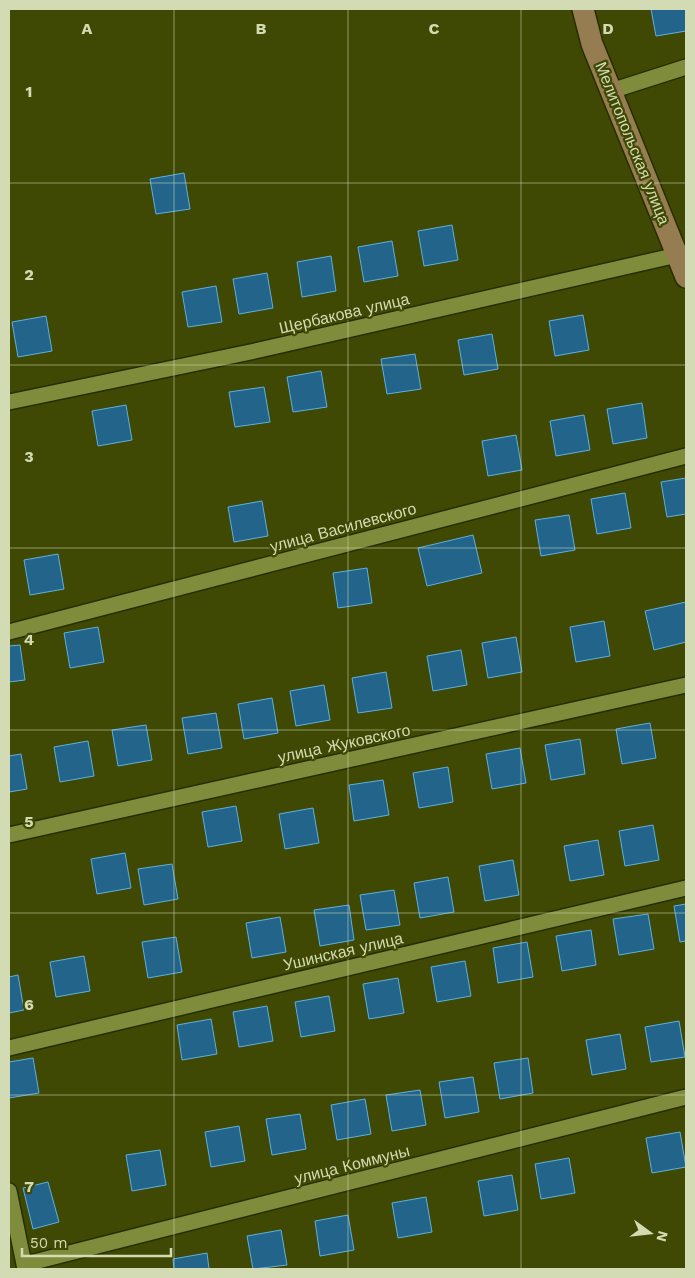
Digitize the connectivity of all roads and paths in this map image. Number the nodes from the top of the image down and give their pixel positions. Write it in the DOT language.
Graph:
graph roads {
  1 [pos="583,9"];
  2 [pos="686,67"];
  3 [pos="611,91"];
  4 [pos="682,254"];
  5 [pos="686,276"];
  6 [pos="9,402"];
  7 [pos="686,456"];
  8 [pos="9,632"];
  9 [pos="686,685"];
  10 [pos="9,835"];
  11 [pos="686,888"];
  12 [pos="9,1048"];
  13 [pos="686,1097"];
  14 [pos="9,1191"];
  15 [pos="25,1267"];
  1 -- 3 [label="street, Мелитопольская улица"];
  2 -- 3 [label="street"];
  3 -- 4 [label="street, Мелитопольская улица"];
  4 -- 5 [label="street, Мелитопольская улица"];
  4 -- 6 [label="street, Щербакова улица"];
  7 -- 8 [label="street, улица Василевского"];
  9 -- 10 [label="street, улица Жуковского"];
  11 -- 12 [label="street, Ушинская улица"];
  13 -- 15 [label="street, улица Коммуны"];
  14 -- 15 [label="street"];
}
